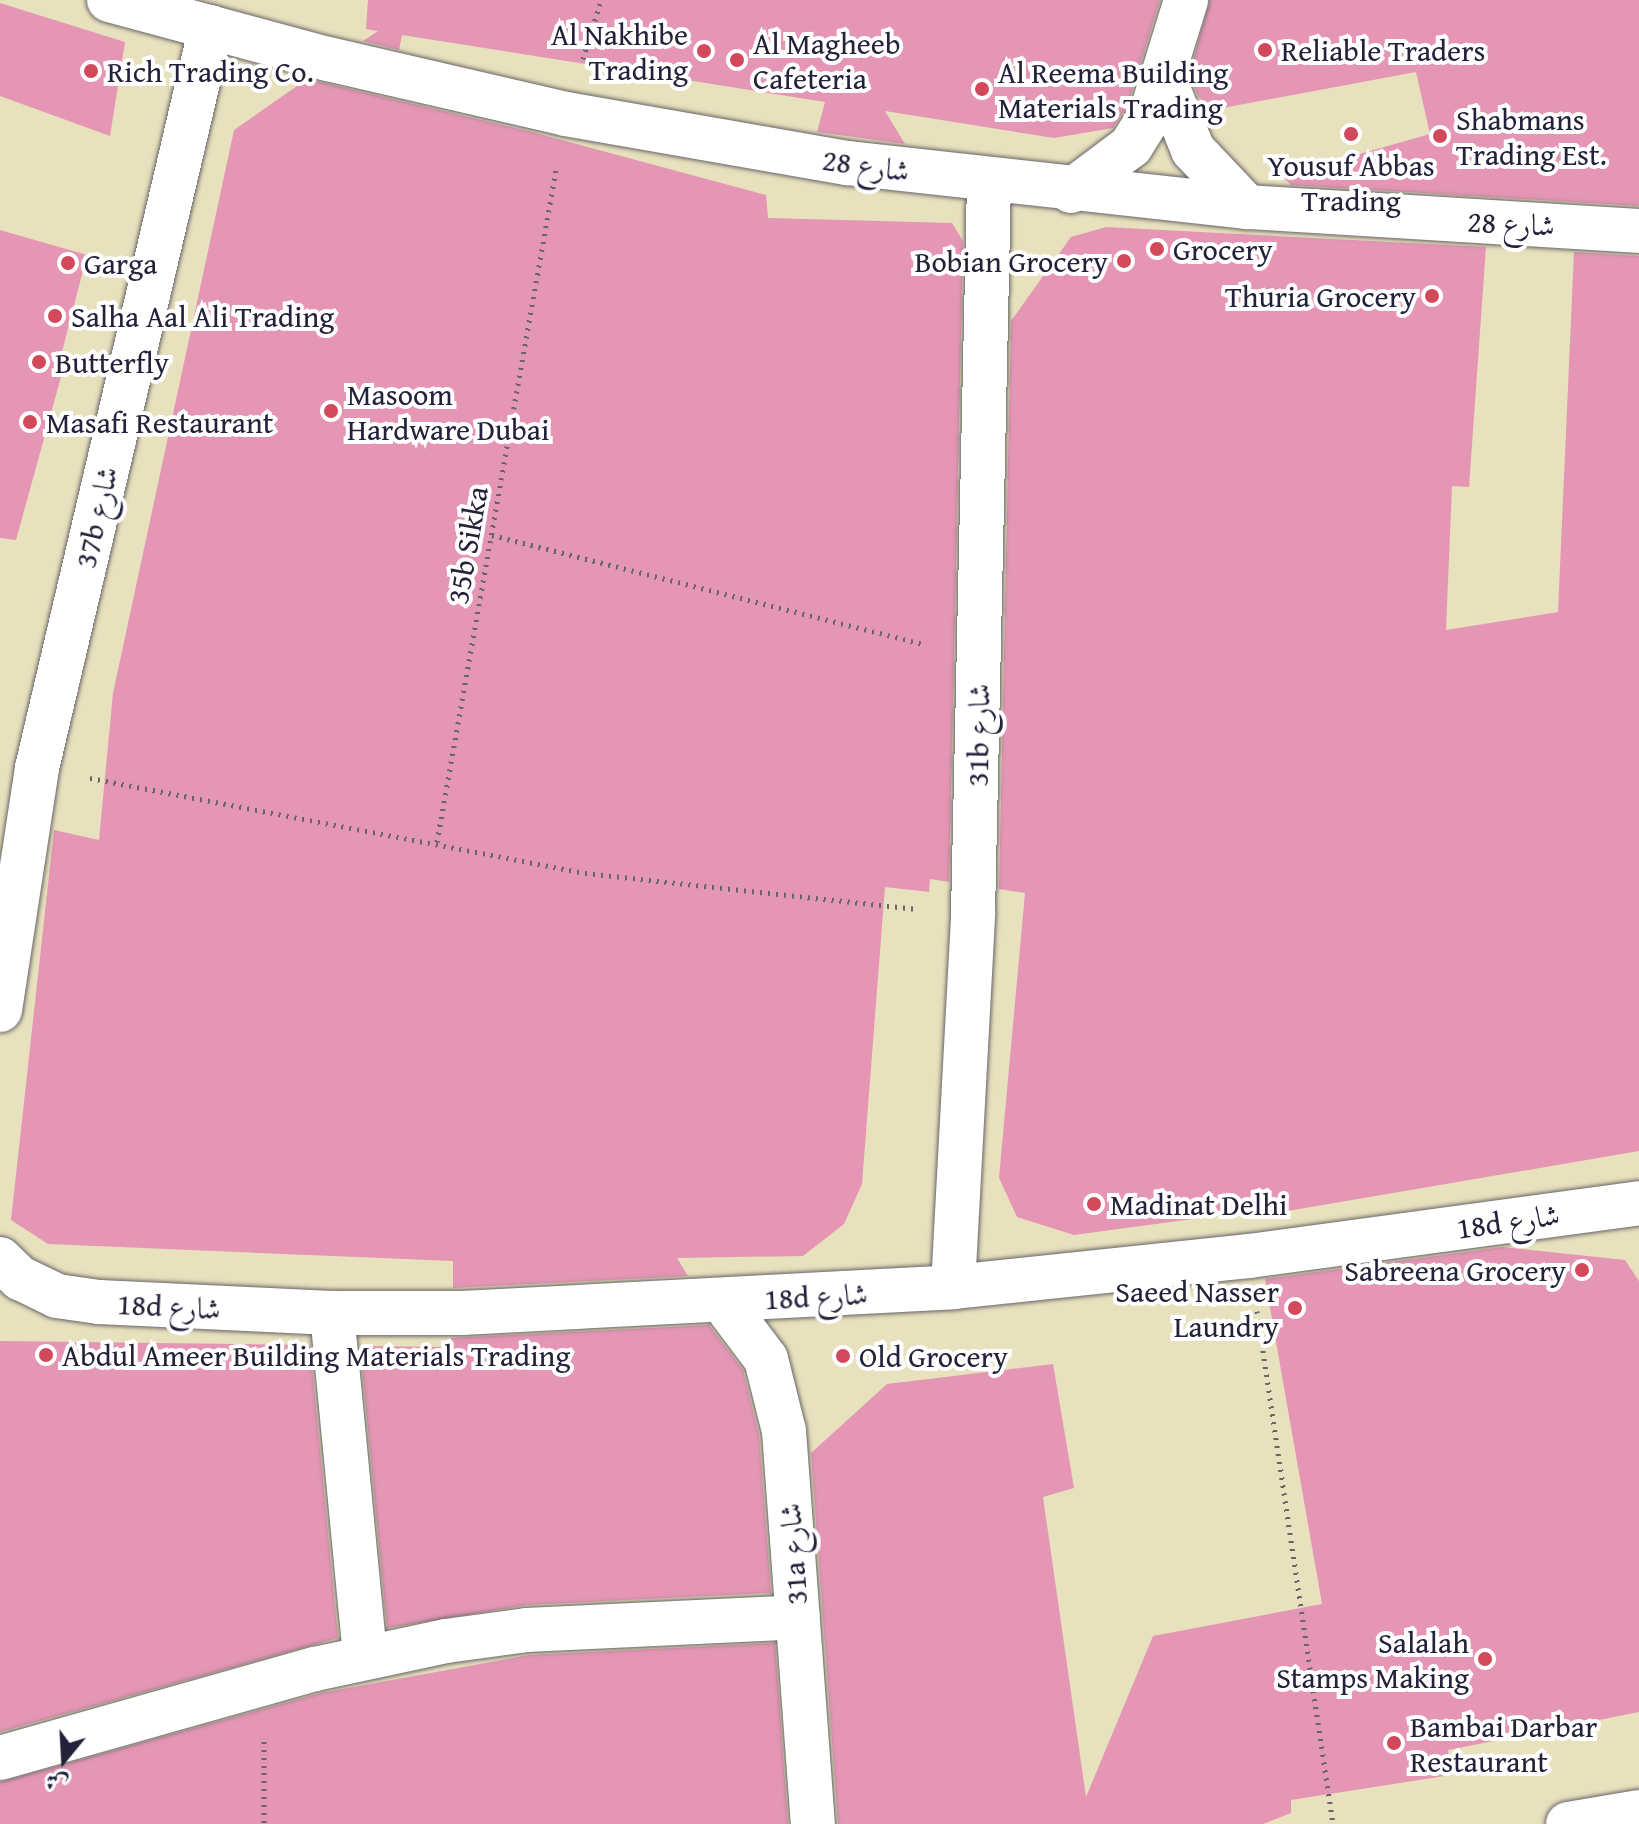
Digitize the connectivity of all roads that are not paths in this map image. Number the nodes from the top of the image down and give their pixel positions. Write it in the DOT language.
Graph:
graph roads {
  1 [pos="109,0"];
  2 [pos="1186,0"];
  3 [pos="211,27"];
  4 [pos="1164,79"];
  5 [pos="989,182"];
  6 [pos="1071,191"];
  7 [pos="1247,207"];
  8 [pos="1639,231"];
  9 [pos="0,1010"];
  10 [pos="1639,1203"];
  11 [pos="0,1259"];
  12 [pos="953,1287"];
  13 [pos="723,1302"];
  14 [pos="332,1313"];
  15 [pos="798,1617"];
  16 [pos="365,1657"];
  17 [pos="0,1758"];
  18 [pos="1639,1812"];
  19 [pos="813,1824"];
  20 [pos="1568,1824"];
  1 -- 3 [label="street, شارع 28"];
  2 -- 4 [label="street"];
  3 -- 5 [label="street, شارع 28"];
  3 -- 9 [label="street, 37b شارع"];
  4 -- 6 [label="street"];
  4 -- 7 [label="street"];
  5 -- 6 [label="street, شارع 28"];
  5 -- 12 [label="street, 31b شارع"];
  6 -- 7 [label="street, شارع 28"];
  7 -- 8 [label="street, شارع 28"];
  10 -- 12 [label="street, 18d شارع"];
  11 -- 14 [label="street, 18d شارع"];
  12 -- 13 [label="street, 18d شارع"];
  13 -- 14 [label="street, 18d شارع"];
  13 -- 15 [label="street, 31a شارع"];
  14 -- 16 [label="street"];
  15 -- 16 [label="street"];
  15 -- 19 [label="street, 31a شارع"];
  16 -- 17 [label="street"];
  18 -- 20 [label="street"];
}
